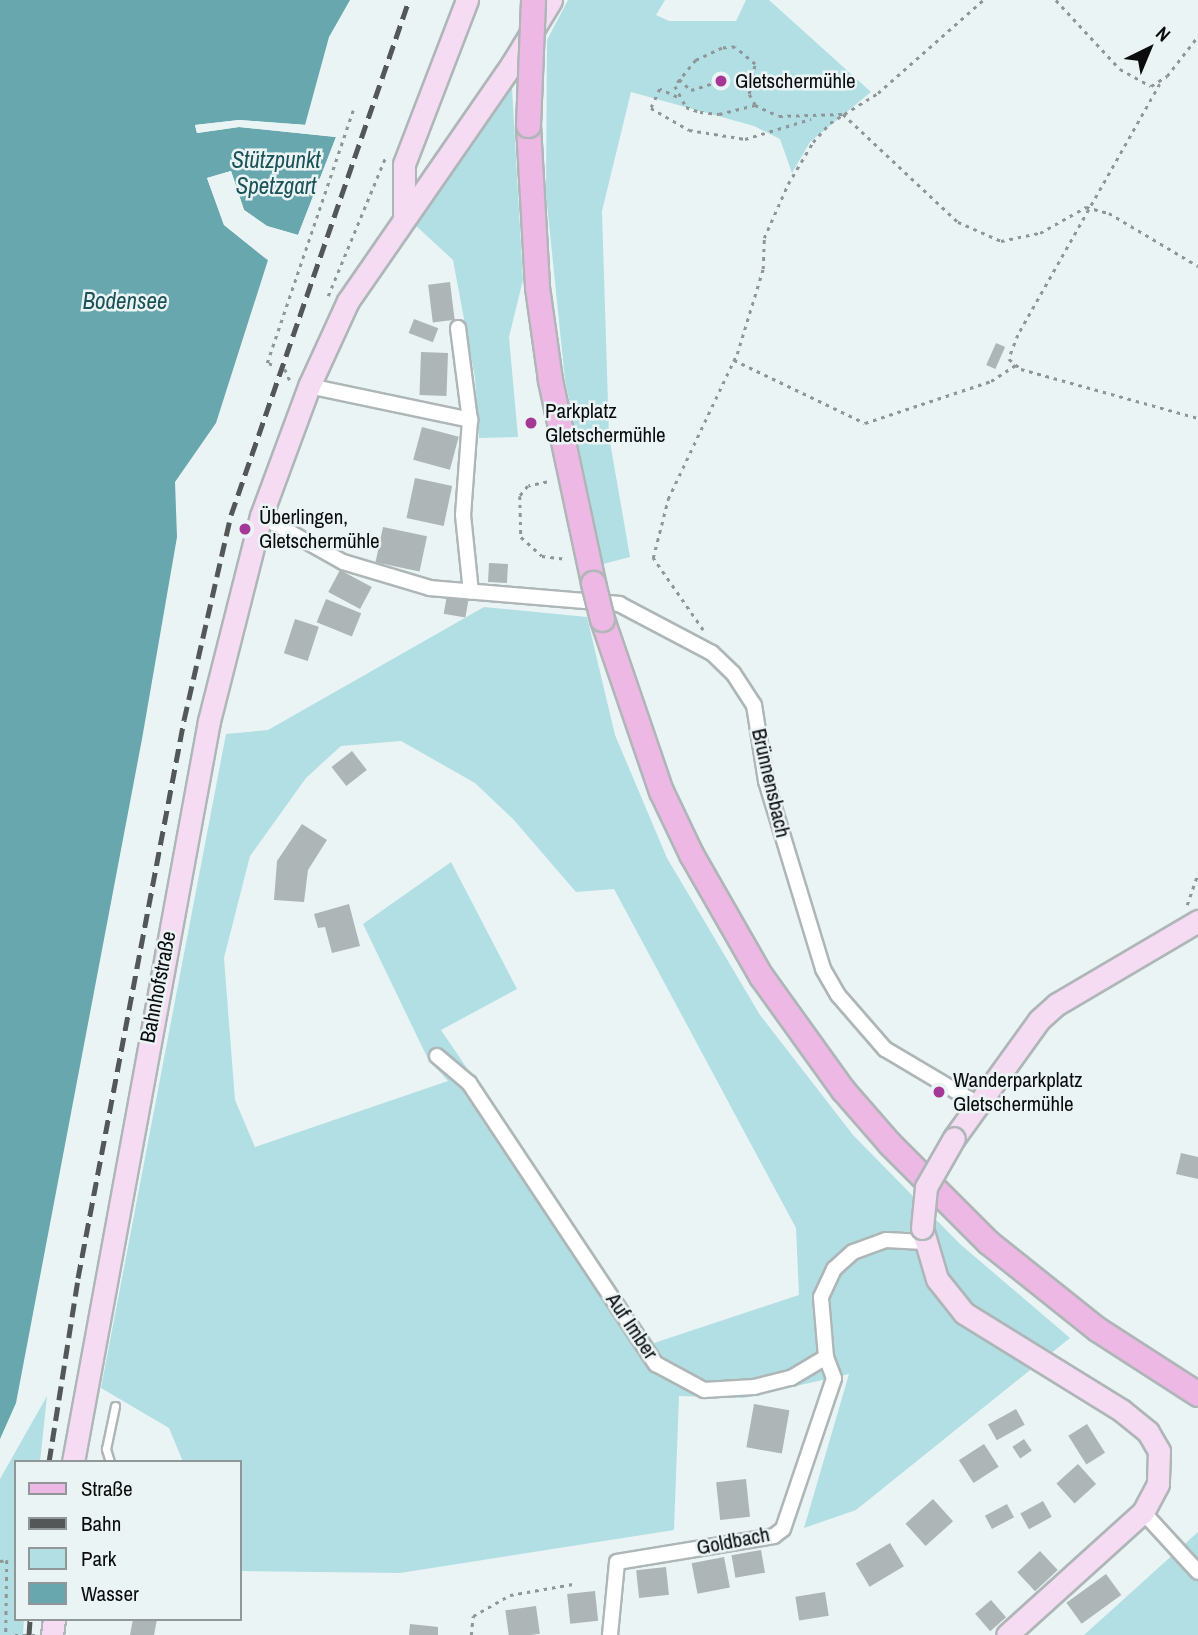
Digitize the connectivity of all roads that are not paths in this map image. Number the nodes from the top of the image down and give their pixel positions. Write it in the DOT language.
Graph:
graph roads {
  1 [pos="467,0"];
  2 [pos="533,0"];
  3 [pos="551,0"];
  4 [pos="404,215"];
  5 [pos="458,328"];
  6 [pos="301,384"];
  7 [pos="470,419"];
  8 [pos="261,516"];
  9 [pos="471,592"];
  10 [pos="1189,925"];
  11 [pos="437,1056"];
  12 [pos="976,1102"];
  13 [pos="923,1235"];
  14 [pos="826,1357"];
  15 [pos="1198,1394"];
  16 [pos="115,1406"];
  17 [pos="73,1460"];
  18 [pos="109,1460"];
  19 [pos="1143,1513"];
  20 [pos="1198,1572"];
  21 [pos="610,1635"];
  22 [pos="1007,1635"];
  1 -- 4 [label="street"];
  2 -- 15 [label="main road, bridge"];
  3 -- 4 [label="street, Bahnhofstraße"];
  4 -- 6 [label="street, Bahnhofstraße"];
  5 -- 7 [label="street"];
  6 -- 7 [label="street"];
  6 -- 8 [label="street, Bahnhofstraße"];
  7 -- 9 [label="street"];
  8 -- 9 [label="street, Brünnensbach"];
  8 -- 17 [label="street, Bahnhofstraße"];
  9 -- 12 [label="street, Brünnensbach"];
  10 -- 12 [label="street"];
  11 -- 14 [label="street, Auf Imber"];
  12 -- 13 [label="street, bridge"];
  13 -- 14 [label="street"];
  13 -- 19 [label="street"];
  14 -- 21 [label="street, Goldbach"];
  16 -- 18 [label="lane"];
  19 -- 20 [label="street"];
  19 -- 22 [label="street"];
}
